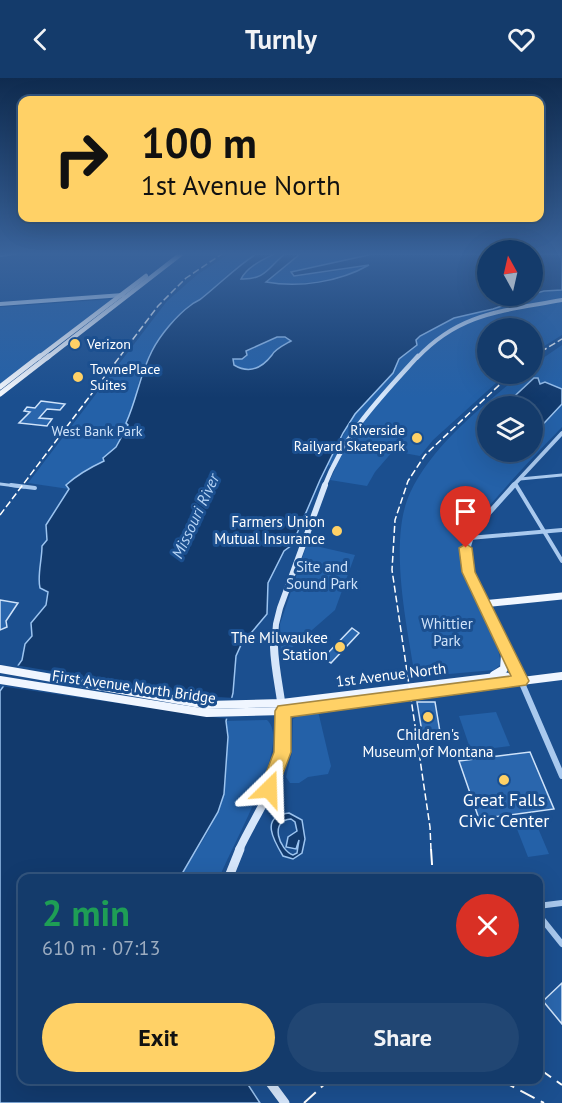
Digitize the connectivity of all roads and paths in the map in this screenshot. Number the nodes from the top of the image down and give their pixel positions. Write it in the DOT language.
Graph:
graph roads {
  1 [pos="57,302"];
  2 [pos="68,302"];
  3 [pos="110,302"];
  4 [pos="117,302"];
  5 [pos="553,302"];
  6 [pos="0,306"];
  7 [pos="0,387"];
  8 [pos="0,394"];
  9 [pos="562,433"];
  10 [pos="562,475"];
  11 [pos="517,481"];
  12 [pos="0,484"];
  13 [pos="35,488"];
  14 [pos="562,530"];
  15 [pos="544,532"];
  16 [pos="469,538"];
  17 [pos="562,561"];
  18 [pos="562,596"];
  19 [pos="482,604"];
  20 [pos="504,648"];
  21 [pos="2,670"];
  22 [pos="562,676"];
  23 [pos="489,678"];
  24 [pos="0,680"];
  25 [pos="521,681"];
  26 [pos="283,707"];
  27 [pos="265,709"];
  28 [pos="562,774"];
  29 [pos="230,874"];
  30 [pos="562,903"];
  31 [pos="543,905"];
  32 [pos="543,922"];
  33 [pos="562,944"];
  34 [pos="271,1084"];
  35 [pos="285,1103"];
  1 -- 6 [label="main road"];
  2 -- 6 [label="main road"];
  3 -- 7 [label="highway"];
  4 -- 8 [label="highway"];
  5 -- 26 [label="main road"];
  9 -- 11 [label="street"];
  10 -- 11 [label="street"];
  11 -- 15 [label="street"];
  11 -- 16 [label="street"];
  12 -- 13 [label="street"];
  14 -- 15 [label="street"];
  15 -- 16 [label="street"];
  15 -- 17 [label="street"];
  16 -- 19 [label="street"];
  18 -- 19 [label="main road"];
  19 -- 20 [label="main road"];
  20 -- 23 [label="main road"];
  20 -- 25 [label="main road"];
  21 -- 27 [label="main road, First Avenue North Bridge"];
  22 -- 25 [label="main road, 1st Avenue North"];
  23 -- 25 [label="main road, 1st Avenue North"];
  23 -- 26 [label="main road, 1st Avenue North"];
  24 -- 27 [label="main road, First Avenue North Bridge"];
  25 -- 26 [label="main road, 1st Avenue North"];
  25 -- 28 [label="street"];
  26 -- 27 [label="main road, 1st Avenue North"];
  26 -- 29 [label="main road"];
  30 -- 31 [label="street"];
  32 -- 33 [label="street"];
  34 -- 35 [label="main road"];
}
